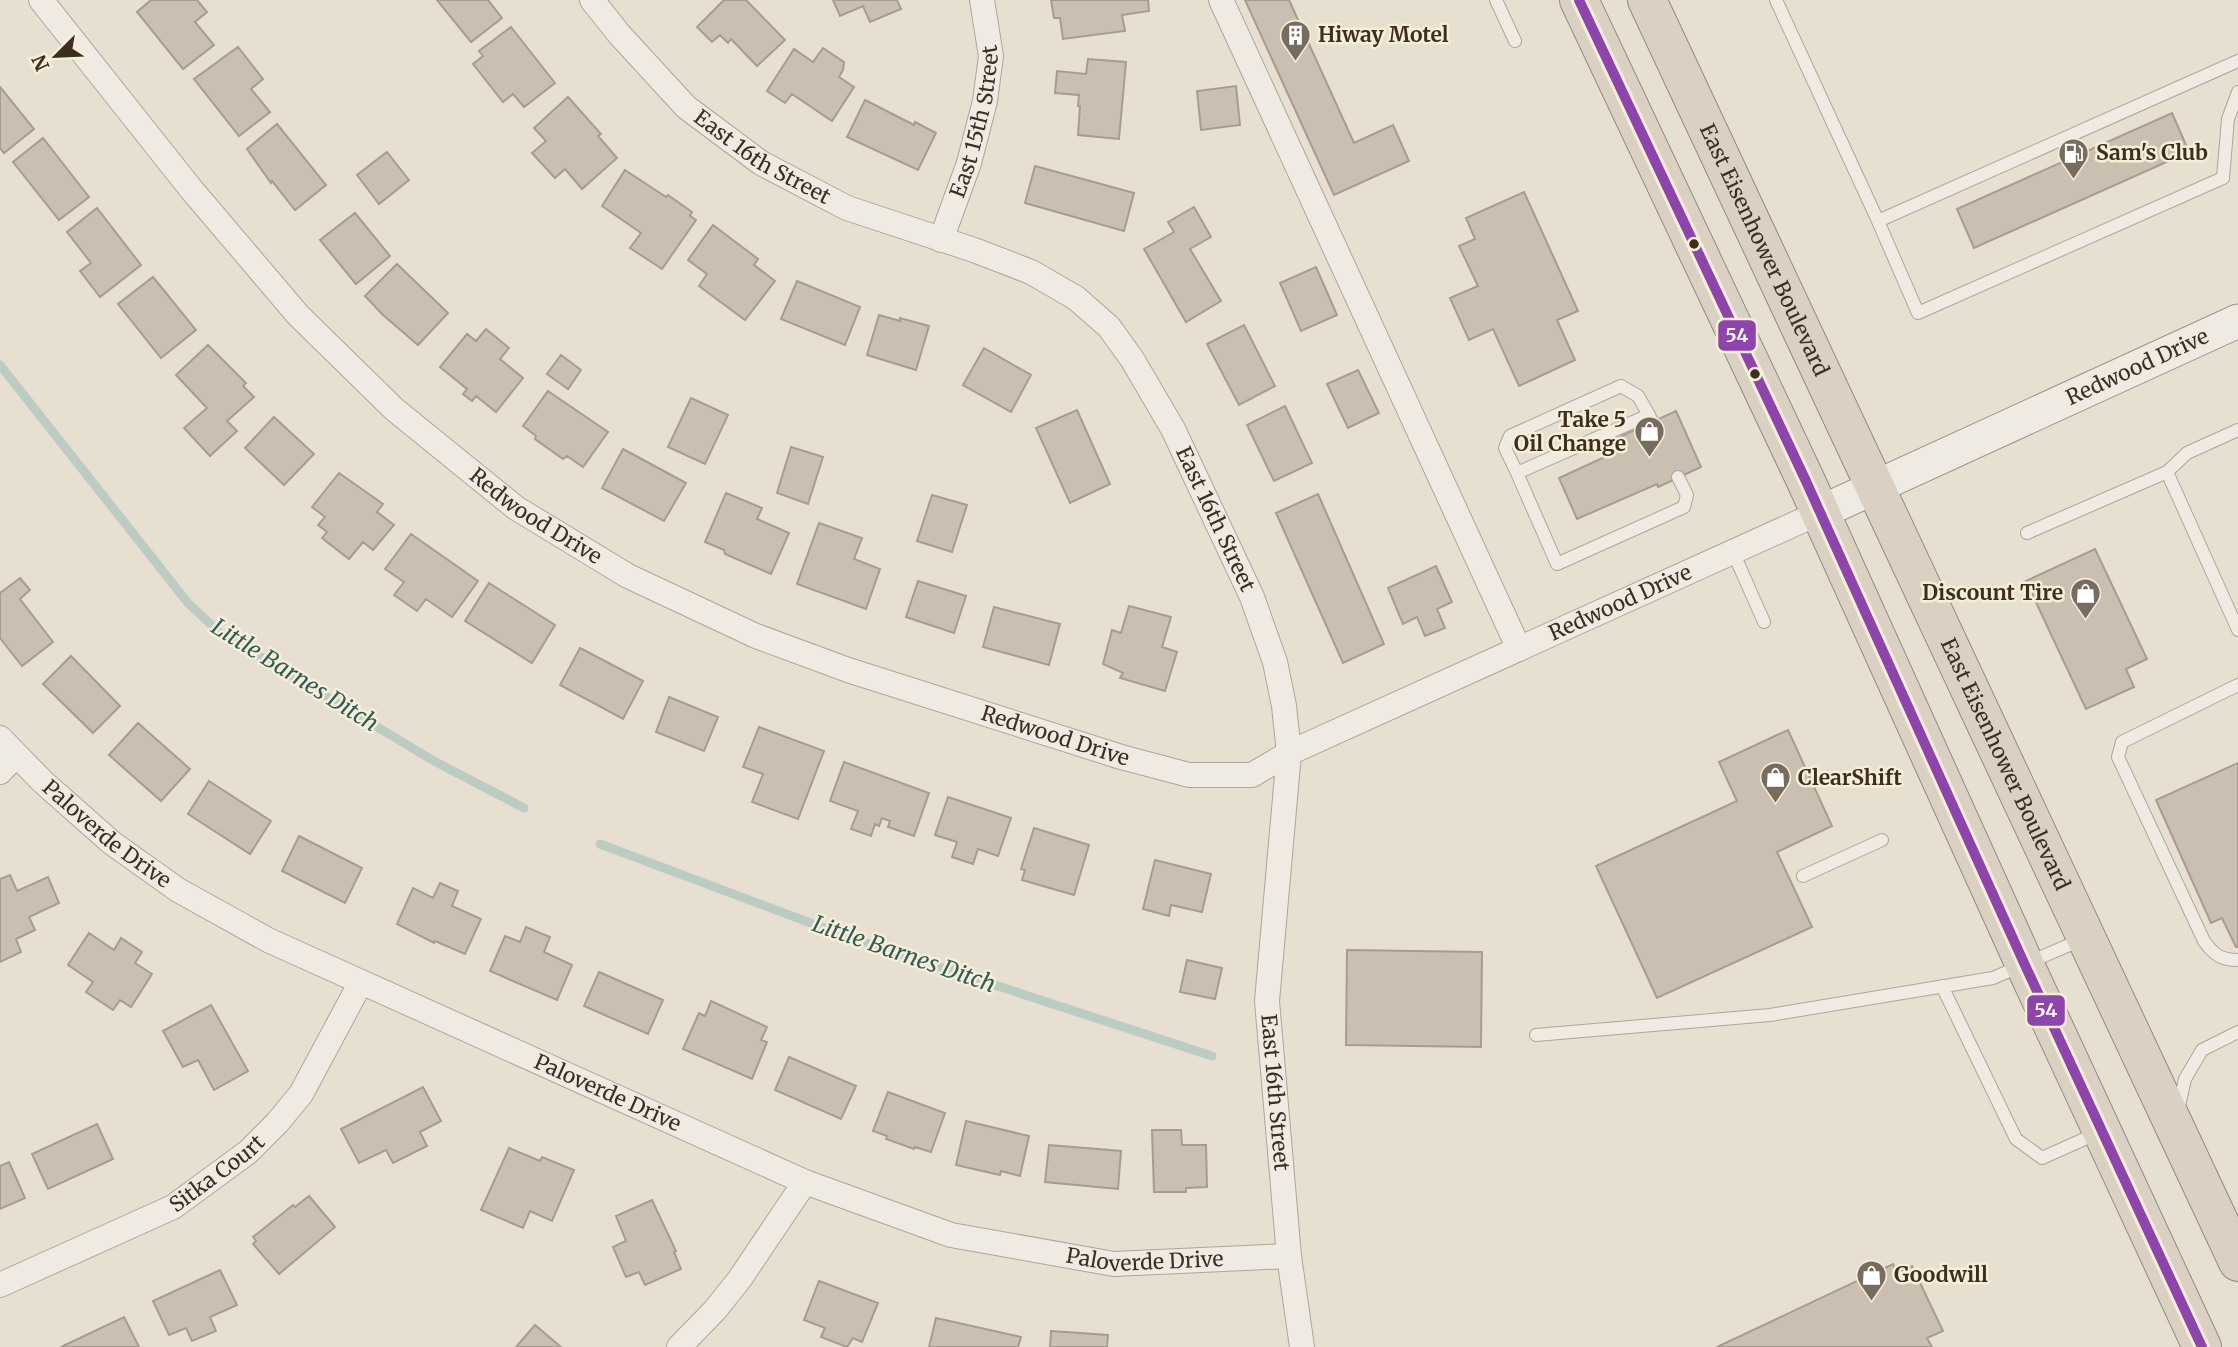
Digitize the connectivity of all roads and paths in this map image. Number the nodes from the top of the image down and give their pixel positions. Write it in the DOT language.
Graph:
graph roads {
  1 [pos="41,0"];
  2 [pos="592,0"];
  3 [pos="982,0"];
  4 [pos="1221,0"];
  5 [pos="1496,0"];
  6 [pos="1579,0"];
  7 [pos="1647,0"];
  8 [pos="1776,0"];
  9 [pos="1515,41"];
  10 [pos="2238,61"];
  11 [pos="2238,92"];
  12 [pos="1878,221"];
  13 [pos="942,240"];
  14 [pos="2238,321"];
  15 [pos="2238,430"];
  16 [pos="2167,472"];
  17 [pos="1517,473"];
  18 [pos="1678,477"];
  19 [pos="1875,487"];
  20 [pos="1821,512"];
  21 [pos="2027,533"];
  22 [pos="1733,552"];
  23 [pos="1764,622"];
  24 [pos="2238,631"];
  25 [pos="1519,649"];
  26 [pos="2238,685"];
  27 [pos="1289,753"];
  28 [pos="5,755"];
  29 [pos="1882,840"];
  30 [pos="1803,876"];
  31 [pos="2085,938"];
  32 [pos="2238,960"];
  33 [pos="2024,964"];
  34 [pos="361,982"];
  35 [pos="1942,986"];
  36 [pos="2238,1032"];
  37 [pos="1536,1035"];
  38 [pos="2174,1127"];
  39 [pos="2102,1131"];
  40 [pos="805,1182"];
  41 [pos="1289,1256"];
  42 [pos="2238,1262"];
  43 [pos="0,1285"];
  44 [pos="679,1347"];
  45 [pos="1302,1347"];
  46 [pos="2202,1347"];
  1 -- 27 [label="street, Redwood Drive"];
  2 -- 13 [label="street, East 16th Street"];
  3 -- 13 [label="street, East 15th Street"];
  4 -- 25 [label="street"];
  5 -- 9 [label="lane"];
  6 -- 20 [label="highway"];
  7 -- 19 [label="highway, East Eisenhower Boulevard"];
  8 -- 12 [label="lane"];
  10 -- 12 [label="lane"];
  11 -- 12 [label="lane"];
  13 -- 27 [label="street, East 16th Street"];
  14 -- 19 [label="street, Redwood Drive"];
  15 -- 16 [label="lane"];
  16 -- 21 [label="lane"];
  16 -- 24 [label="lane"];
  17 -- 17 [label="lane"];
  17 -- 18 [label="lane"];
  19 -- 20 [label="street, Redwood Drive"];
  19 -- 31 [label="highway, East Eisenhower Boulevard"];
  20 -- 22 [label="street, Redwood Drive"];
  20 -- 33 [label="highway"];
  22 -- 23 [label="lane"];
  22 -- 25 [label="street, Redwood Drive"];
  25 -- 27 [label="street, Redwood Drive"];
  26 -- 32 [label="lane"];
  27 -- 41 [label="street, East 16th Street"];
  28 -- 34 [label="street, Paloverde Drive"];
  29 -- 30 [label="lane"];
  31 -- 33 [label="lane"];
  31 -- 38 [label="highway, East Eisenhower Boulevard"];
  33 -- 35 [label="lane"];
  33 -- 39 [label="highway"];
  34 -- 40 [label="street, Paloverde Drive"];
  34 -- 43 [label="street, Sitka Court"];
  35 -- 37 [label="lane"];
  35 -- 39 [label="lane"];
  36 -- 38 [label="lane"];
  38 -- 42 [label="highway, East Eisenhower Boulevard"];
  39 -- 46 [label="highway"];
  40 -- 41 [label="street, Paloverde Drive"];
  40 -- 44 [label="street"];
  41 -- 45 [label="street, East 16th Street"];
}
